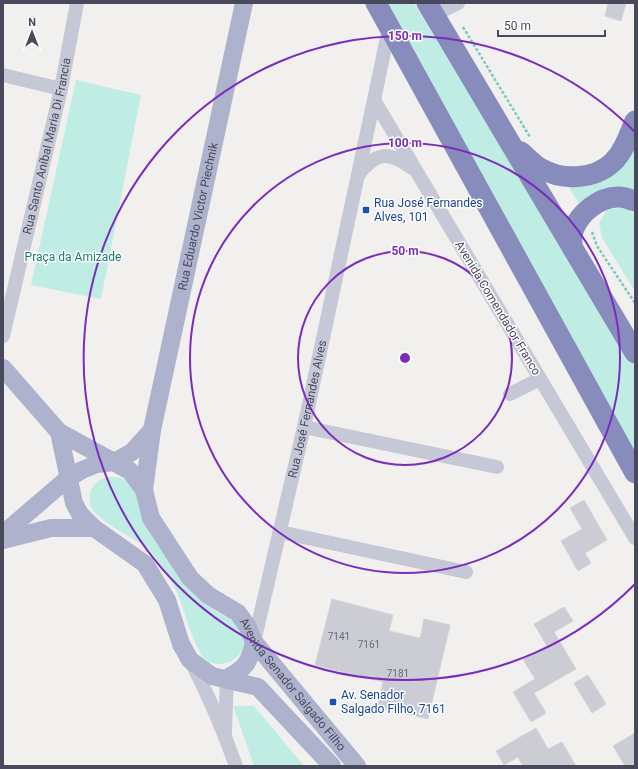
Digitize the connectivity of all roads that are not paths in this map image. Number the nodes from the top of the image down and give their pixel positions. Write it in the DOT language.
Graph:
graph roads {
  1 [pos="77,3"];
  2 [pos="244,3"];
  3 [pos="376,3"];
  4 [pos="442,7"];
  5 [pos="389,28"];
  6 [pos="3,75"];
  7 [pos="61,89"];
  8 [pos="374,100"];
  9 [pos="635,121"];
  10 [pos="511,144"];
  11 [pos="416,171"];
  12 [pos="358,175"];
  13 [pos="635,201"];
  14 [pos="572,247"];
  15 [pos="628,335"];
  16 [pos="3,336"];
  17 [pos="635,353"];
  18 [pos="3,368"];
  19 [pos="540,379"];
  20 [pos="510,394"];
  21 [pos="304,427"];
  22 [pos="152,430"];
  23 [pos="59,432"];
  24 [pos="114,462"];
  25 [pos="497,467"];
  26 [pos="635,472"];
  27 [pos="68,479"];
  28 [pos="144,490"];
  29 [pos="94,528"];
  30 [pos="280,532"];
  31 [pos="3,534"];
  32 [pos="635,538"];
  33 [pos="3,540"];
  34 [pos="466,572"];
  35 [pos="254,642"];
  36 [pos="190,660"];
  37 [pos="227,678"];
  38 [pos="225,736"];
  39 [pos="236,766"];
  40 [pos="332,766"];
  41 [pos="357,766"];
  1 -- 7 [label="street, Rua Santo Aníbal Maria Di Francia"];
  2 -- 22 [label="main road, Rua Eduardo Victor Piechnik"];
  3 -- 5 [label="highway"];
  4 -- 10 [label="highway"];
  5 -- 8 [label="street"];
  5 -- 26 [label="highway"];
  6 -- 7 [label="street"];
  7 -- 16 [label="street, Rua Santo Aníbal Maria Di Francia"];
  8 -- 11 [label="street, Avenida Comendador Franco"];
  8 -- 12 [label="street, Rua José Fernandes Alves"];
  9 -- 10 [label="highway"];
  10 -- 14 [label="highway"];
  11 -- 12 [label="street"];
  11 -- 19 [label="street, Avenida Comendador Franco"];
  12 -- 21 [label="street, Rua José Fernandes Alves"];
  13 -- 14 [label="highway"];
  14 -- 15 [label="highway"];
  15 -- 17 [label="highway"];
  18 -- 23 [label="main road, Avenida Senador Salgado Filho"];
  19 -- 20 [label="street"];
  19 -- 32 [label="street, Avenida Comendador Franco"];
  21 -- 25 [label="street"];
  21 -- 30 [label="street, Rua José Fernandes Alves"];
  22 -- 24 [label="main road"];
  22 -- 28 [label="main road, Rua Eduardo Victor Piechnik"];
  23 -- 24 [label="main road, Avenida Senador Salgado Filho"];
  23 -- 27 [label="main road"];
  24 -- 27 [label="main road"];
  24 -- 28 [label="main road, Avenida Senador Salgado Filho"];
  27 -- 29 [label="main road, Avenida Senador Salgado Filho"];
  27 -- 31 [label="main road"];
  28 -- 35 [label="main road, Avenida Senador Salgado Filho"];
  29 -- 33 [label="main road"];
  29 -- 36 [label="main road, Avenida Senador Salgado Filho"];
  30 -- 34 [label="street"];
  30 -- 35 [label="street, Rua José Fernandes Alves"];
  35 -- 37 [label="main road"];
  35 -- 41 [label="main road, Avenida Senador Salgado Filho"];
  36 -- 37 [label="main road, Avenida Senador Salgado Filho"];
  36 -- 38 [label="street, Avenida Senador Salgado Filho"];
  37 -- 38 [label="street, Avenida Senador Salgado Filho"];
  37 -- 40 [label="main road, Avenida Senador Salgado Filho"];
  38 -- 39 [label="street, Avenida Senador Salgado Filho"];
}
